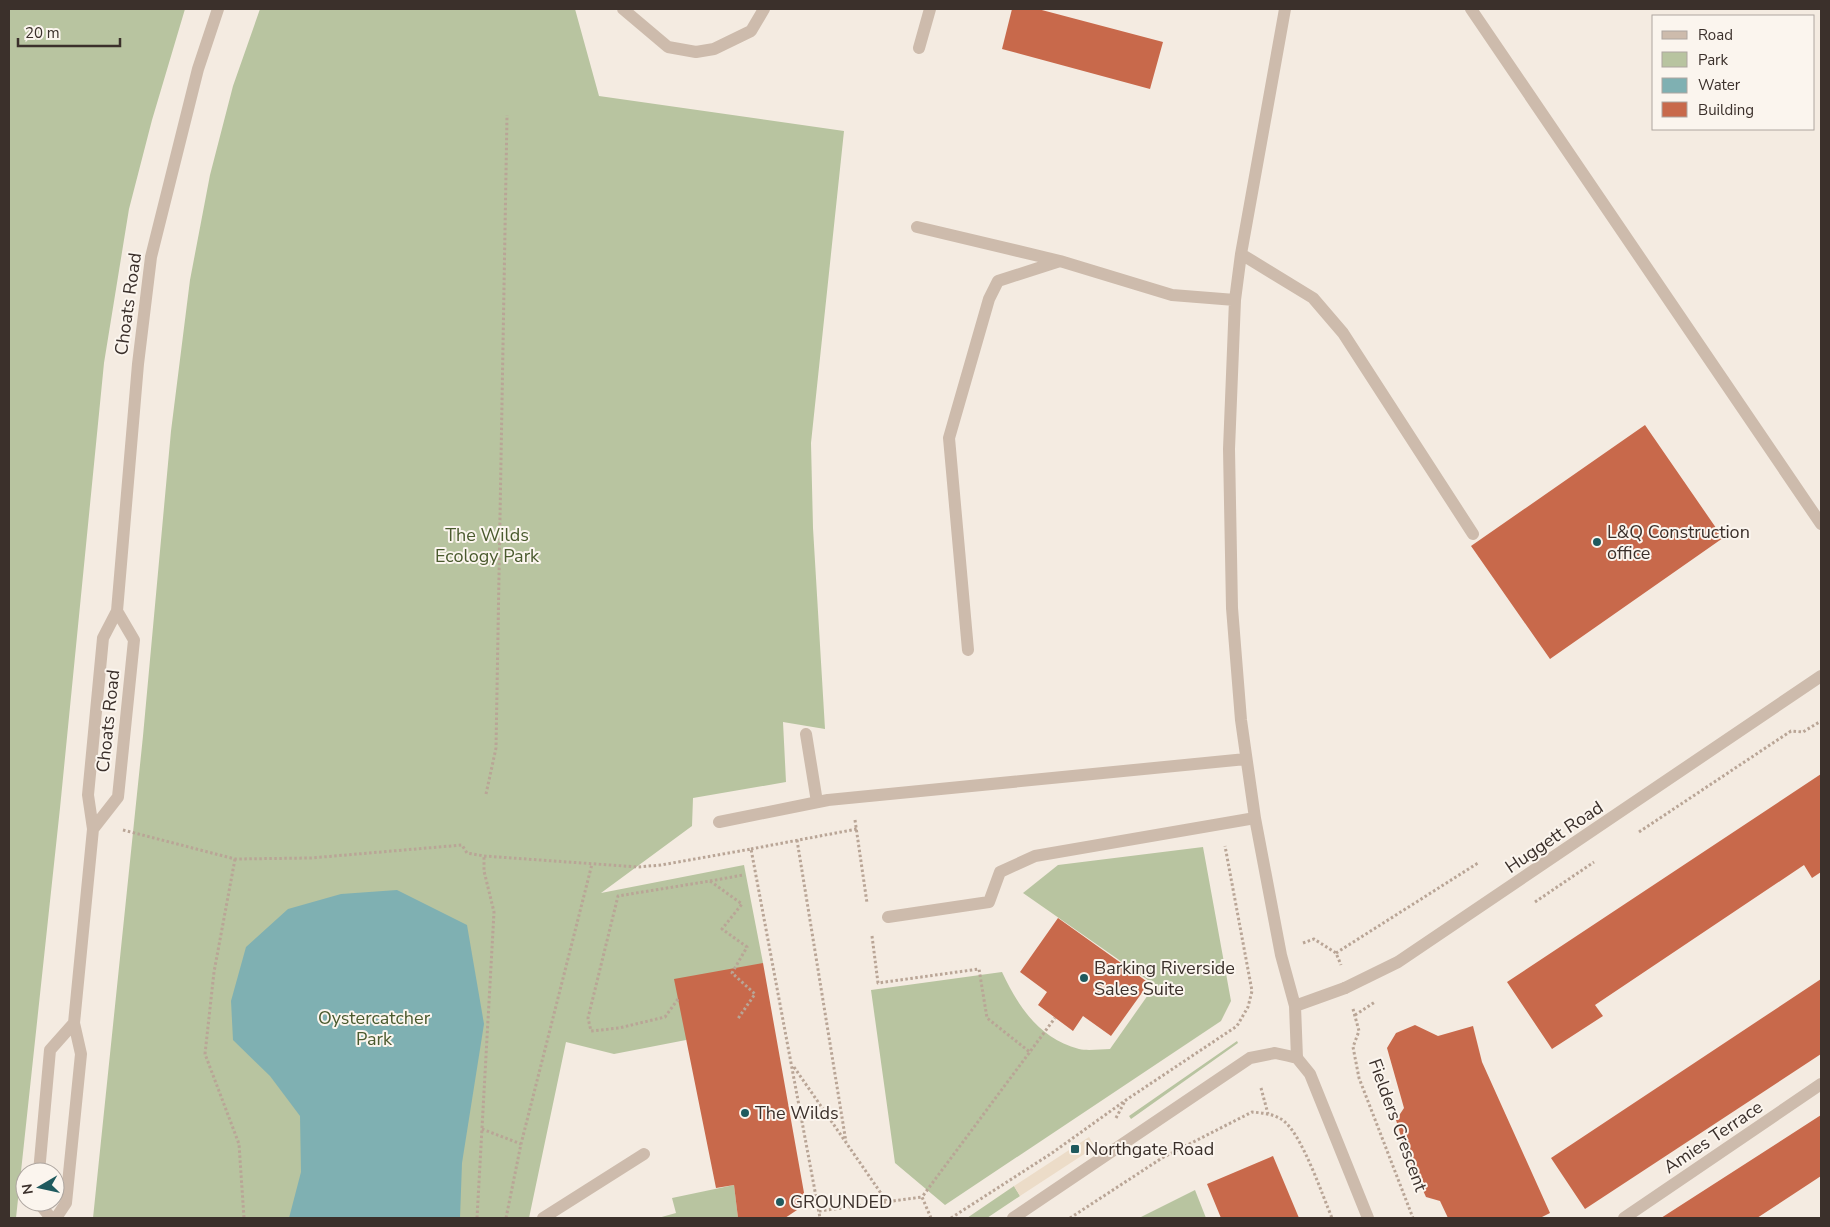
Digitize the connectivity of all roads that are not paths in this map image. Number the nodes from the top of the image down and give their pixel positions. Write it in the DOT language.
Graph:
graph roads {
  1 [pos="218,9"];
  2 [pos="623,9"];
  3 [pos="764,9"];
  4 [pos="930,9"];
  5 [pos="1286,9"];
  6 [pos="1471,9"];
  7 [pos="919,48"];
  8 [pos="916,226"];
  9 [pos="1241,254"];
  10 [pos="1060,261"];
  11 [pos="1235,300"];
  12 [pos="1821,524"];
  13 [pos="1473,534"];
  14 [pos="118,611"];
  15 [pos="968,650"];
  16 [pos="1821,676"];
  17 [pos="806,734"];
  18 [pos="1246,759"];
  19 [pos="817,802"];
  20 [pos="1256,818"];
  21 [pos="719,822"];
  22 [pos="93,829"];
  23 [pos="888,917"];
  24 [pos="1294,1006"];
  25 [pos="74,1024"];
  26 [pos="1297,1058"];
  27 [pos="1821,1084"];
  28 [pos="644,1154"];
  29 [pos="40,1162"];
  30 [pos="56,1218"];
  31 [pos="543,1218"];
  32 [pos="1013,1218"];
  33 [pos="1368,1218"];
  34 [pos="1624,1218"];
  1 -- 14 [label="street, Choats Road"];
  2 -- 3 [label="street"];
  4 -- 7 [label="street"];
  5 -- 9 [label="street"];
  6 -- 12 [label="street"];
  8 -- 10 [label="street"];
  9 -- 11 [label="street"];
  9 -- 13 [label="street"];
  10 -- 11 [label="street"];
  10 -- 15 [label="street"];
  11 -- 18 [label="street"];
  14 -- 22 [label="street, Choats Road"];
  14 -- 22 [label="street, Choats Road"];
  16 -- 24 [label="street, Huggett Road"];
  17 -- 19 [label="street"];
  18 -- 19 [label="street"];
  18 -- 20 [label="street"];
  19 -- 21 [label="street"];
  20 -- 23 [label="street"];
  20 -- 24 [label="street"];
  22 -- 25 [label="street, Choats Road"];
  24 -- 26 [label="street"];
  25 -- 29 [label="street"];
  25 -- 30 [label="street, Choats Road"];
  26 -- 32 [label="street"];
  26 -- 33 [label="street"];
  27 -- 34 [label="street, Amies Terrace"];
  28 -- 31 [label="street"];
}
